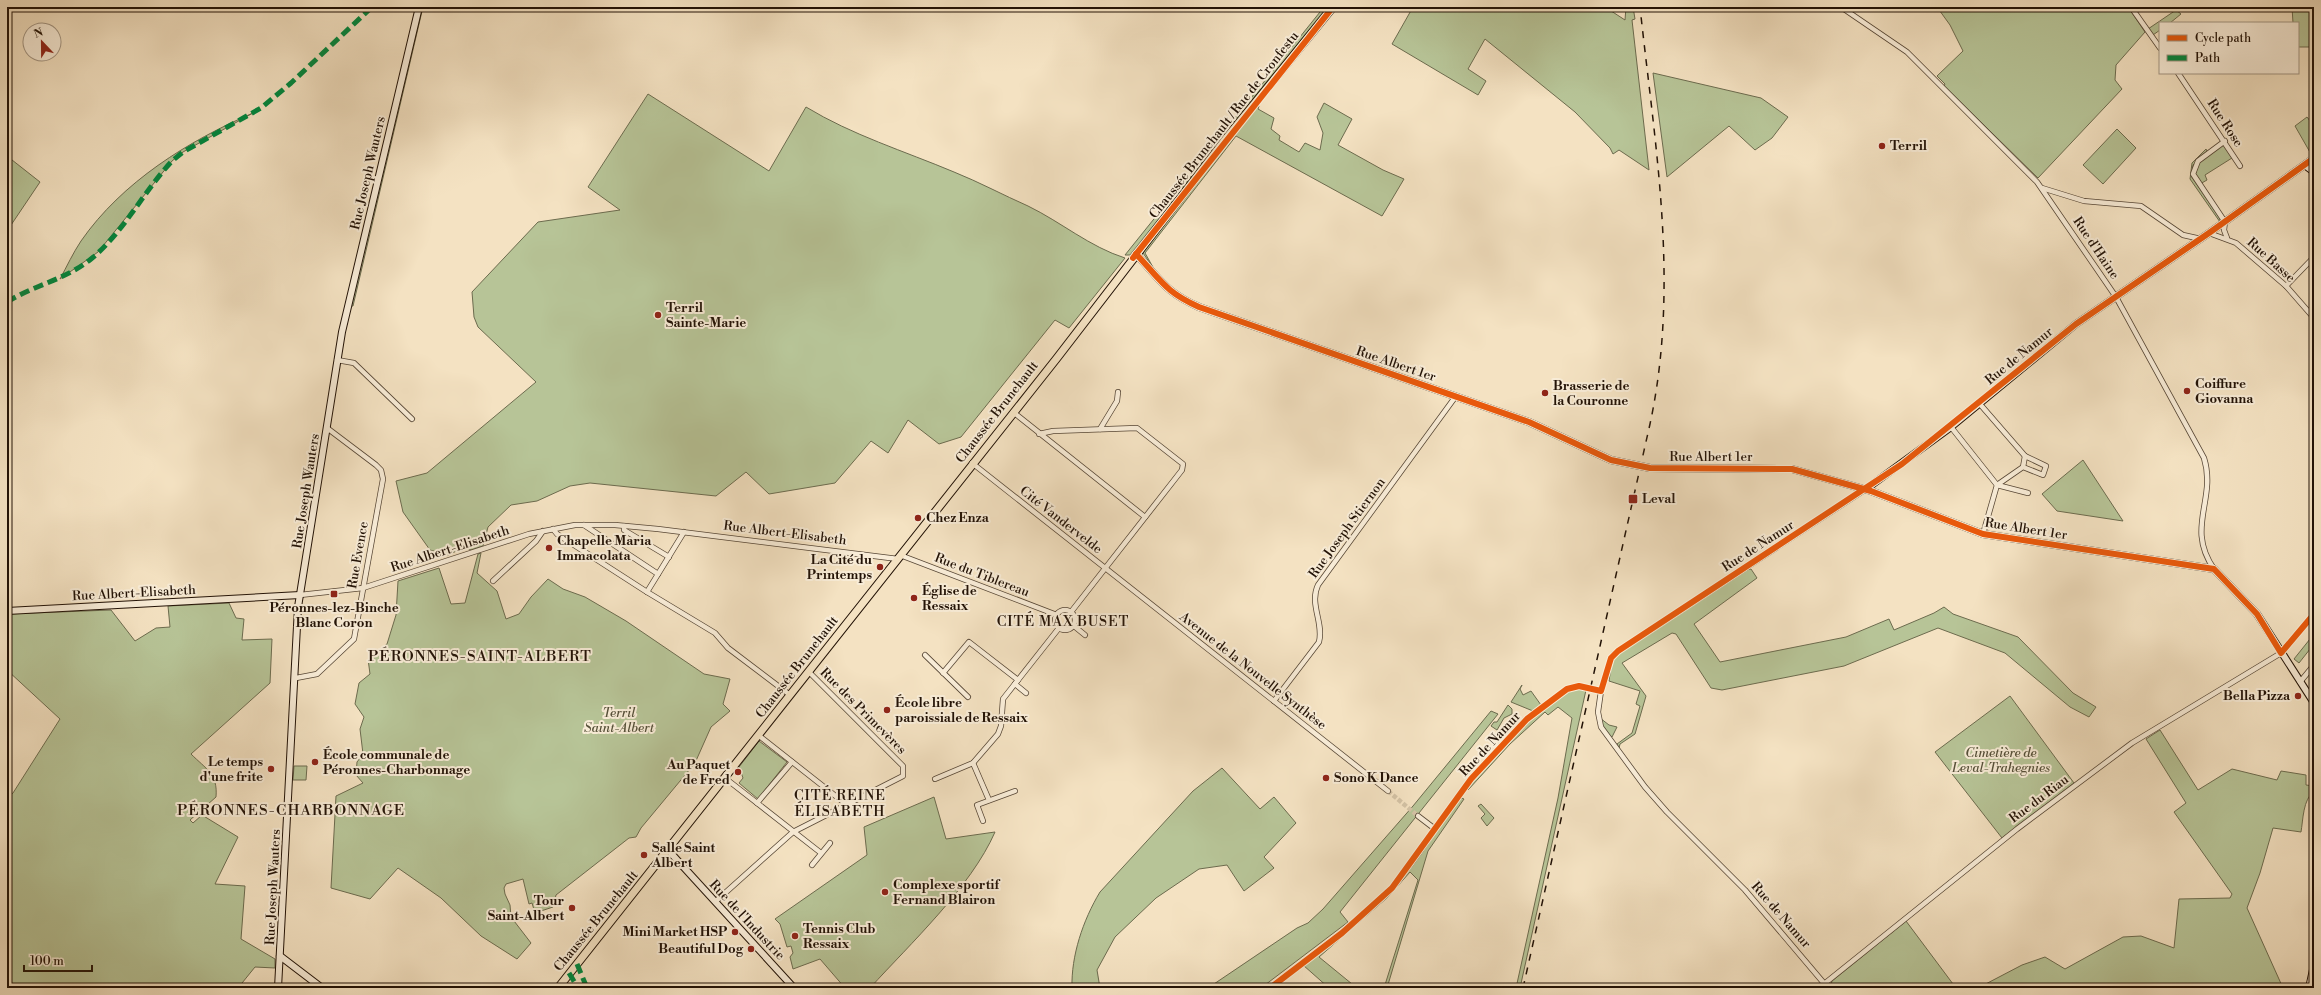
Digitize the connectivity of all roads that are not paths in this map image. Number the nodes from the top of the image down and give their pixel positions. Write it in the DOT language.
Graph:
graph roads {
  1 [pos="419,7"];
  2 [pos="1333,7"];
  3 [pos="1841,7"];
  4 [pos="2131,7"];
  5 [pos="2159,47"];
  6 [pos="2179,74"];
  7 [pos="2225,141"];
  8 [pos="2314,158"];
  9 [pos="2240,166"];
  10 [pos="2306,166"];
  11 [pos="2314,172"];
  12 [pos="2042,188"];
  13 [pos="2225,222"];
  14 [pos="2209,233"];
  15 [pos="2228,238"];
  16 [pos="2201,239"];
  17 [pos="1135,256"];
  18 [pos="2314,257"];
  19 [pos="2286,286"];
  20 [pos="2116,297"];
  21 [pos="2314,318"];
  22 [pos="337,360"];
  23 [pos="1118,392"];
  24 [pos="1456,396"];
  25 [pos="1979,403"];
  26 [pos="1013,412"];
  27 [pos="412,419"];
  28 [pos="1951,427"];
  29 [pos="327,428"];
  30 [pos="1100,429"];
  31 [pos="1039,434"];
  32 [pos="2025,456"];
  33 [pos="972,463"];
  34 [pos="2023,467"];
  35 [pos="1997,485"];
  36 [pos="1866,489"];
  37 [pos="2028,493"];
  38 [pos="1145,518"];
  39 [pos="584,525"];
  40 [pos="624,526"];
  41 [pos="553,529"];
  42 [pos="543,531"];
  43 [pos="684,532"];
  44 [pos="1983,534"];
  45 [pos="669,557"];
  46 [pos="899,557"];
  47 [pos="1105,568"];
  48 [pos="2214,569"];
  49 [pos="658,574"];
  50 [pos="492,581"];
  51 [pos="363,588"];
  52 [pos="647,592"];
  53 [pos="300,595"];
  54 [pos="7,610"];
  55 [pos="1071,612"];
  56 [pos="2314,614"];
  57 [pos="1056,615"];
  58 [pos="1074,626"];
  59 [pos="1059,628"];
  60 [pos="1085,635"];
  61 [pos="2281,653"];
  62 [pos="925,656"];
  63 [pos="2314,665"];
  64 [pos="808,672"];
  65 [pos="943,673"];
  66 [pos="296,678"];
  67 [pos="1016,682"];
  68 [pos="2300,682"];
  69 [pos="1601,691"];
  70 [pos="1026,693"];
  71 [pos="790,695"];
  72 [pos="968,697"];
  73 [pos="1274,701"];
  74 [pos="2314,703"];
  75 [pos="758,735"];
  76 [pos="792,762"];
  77 [pos="973,763"];
  78 [pos="725,778"];
  79 [pos="935,779"];
  80 [pos="1015,791"];
  81 [pos="1388,791"];
  82 [pos="989,800"];
  83 [pos="757,804"];
  84 [pos="847,805"];
  85 [pos="1418,816"];
  86 [pos="983,821"];
  87 [pos="1435,829"];
  88 [pos="793,832"];
  89 [pos="830,843"];
  90 [pos="668,850"];
  91 [pos="821,853"];
  92 [pos="812,865"];
  93 [pos="715,902"];
  94 [pos="280,956"];
  95 [pos="2314,965"];
  96 [pos="1826,986"];
  97 [pos="278,988"];
  98 [pos="322,988"];
  99 [pos="558,988"];
  100 [pos="794,988"];
  101 [pos="1270,988"];
  102 [pos="1819,988"];
  103 [pos="2309,988"];
  1 -- 22 [label="street, Rue Joseph Wauters"];
  2 -- 17 [label="main road, Chaussée Brunehault / Rue de Cronfestu"];
  3 -- 12 [label="street, Rue d'Haine"];
  4 -- 5 [label="street"];
  6 -- 7 [label="street, Rue Rose"];
  7 -- 9 [label="street, Rue Rose"];
  7 -- 13 [label="street"];
  8 -- 10 [label="street, Rue de Namur"];
  10 -- 11 [label="street"];
  10 -- 13 [label="street, Rue de Namur"];
  12 -- 16 [label="street"];
  12 -- 20 [label="street, Rue d'Haine"];
  13 -- 14 [label="street, Rue de Namur"];
  13 -- 15 [label="street, Rue Basse"];
  14 -- 15 [label="street, Rue Basse"];
  14 -- 16 [label="street, Rue de Namur"];
  15 -- 19 [label="street, Rue Basse"];
  16 -- 20 [label="street, Rue de Namur"];
  17 -- 24 [label="street, Rue Albert 1er"];
  17 -- 26 [label="main road, Chaussée Brunehault"];
  18 -- 19 [label="street"];
  19 -- 21 [label="street, Rue Basse"];
  20 -- 25 [label="street, Rue de Namur"];
  20 -- 48 [label="street, Rue d'Haine"];
  22 -- 27 [label="street"];
  22 -- 29 [label="street, Rue Joseph Wauters"];
  23 -- 30 [label="street"];
  24 -- 36 [label="street, Rue Albert 1er"];
  24 -- 73 [label="street, Rue Joseph Stiernon"];
  25 -- 28 [label="street, Rue de Namur"];
  25 -- 32 [label="street"];
  26 -- 31 [label="street"];
  26 -- 33 [label="main road, Chaussée Brunehault"];
  28 -- 35 [label="street"];
  28 -- 36 [label="street, Rue de Namur"];
  29 -- 51 [label="street, Rue Evence"];
  29 -- 53 [label="street, Rue Joseph Wauters"];
  30 -- 31 [label="street, Cité Vandervelde"];
  30 -- 38 [label="street, Cité Vandervelde"];
  31 -- 38 [label="street"];
  32 -- 34 [label="street"];
  32 -- 34 [label="street"];
  33 -- 46 [label="main road, Chaussée Brunehault"];
  33 -- 47 [label="street, Cité Vandervelde"];
  34 -- 35 [label="street"];
  35 -- 37 [label="street"];
  35 -- 44 [label="street"];
  36 -- 44 [label="street, Rue Albert 1er"];
  36 -- 69 [label="street, Rue de Namur"];
  38 -- 47 [label="street, Cité Vandervelde"];
  39 -- 40 [label="street, Rue Albert-Elisabeth"];
  39 -- 41 [label="street, Rue Albert-Elisabeth"];
  39 -- 49 [label="street"];
  40 -- 43 [label="street, Rue Albert-Elisabeth"];
  40 -- 45 [label="street"];
  41 -- 42 [label="street, Rue Albert-Elisabeth"];
  41 -- 52 [label="street"];
  42 -- 50 [label="street"];
  42 -- 51 [label="street, Rue Albert-Elisabeth"];
  43 -- 45 [label="street"];
  43 -- 46 [label="street, Rue Albert-Elisabeth"];
  44 -- 48 [label="street, Rue Albert 1er"];
  45 -- 49 [label="street"];
  46 -- 57 [label="street, Rue du Tiblereau"];
  46 -- 64 [label="main road, Chaussée Brunehault"];
  47 -- 55 [label="street"];
  47 -- 73 [label="street, Avenue de la Nouvelle Synthèse"];
  48 -- 61 [label="street"];
  49 -- 52 [label="street"];
  51 -- 53 [label="street, Rue Albert-Elisabeth"];
  51 -- 66 [label="street, Rue Evence"];
  52 -- 71 [label="street"];
  53 -- 54 [label="street, Rue Albert-Elisabeth"];
  53 -- 66 [label="street, Rue Joseph Wauters"];
  55 -- 57 [label="street"];
  55 -- 58 [label="street"];
  56 -- 61 [label="street, Rue du Riau"];
  57 -- 59 [label="street"];
  58 -- 59 [label="street"];
  58 -- 60 [label="street"];
  59 -- 67 [label="street"];
  61 -- 68 [label="street"];
  61 -- 96 [label="street, Rue du Riau"];
  62 -- 65 [label="street"];
  63 -- 68 [label="street"];
  64 -- 71 [label="main road, Chaussée Brunehault"];
  64 -- 84 [label="street, Rue des Primevères"];
  65 -- 67 [label="street"];
  65 -- 72 [label="street"];
  66 -- 94 [label="street, Rue Joseph Wauters"];
  67 -- 70 [label="street"];
  67 -- 77 [label="street"];
  68 -- 74 [label="street"];
  69 -- 87 [label="street, Rue de Namur"];
  69 -- 96 [label="street, Rue de Namur"];
  71 -- 75 [label="main road, Chaussée Brunehault"];
  73 -- 81 [label="street, Avenue de la Nouvelle Synthèse"];
  75 -- 76 [label="street"];
  75 -- 78 [label="main road, Chaussée Brunehault"];
  76 -- 83 [label="street"];
  76 -- 84 [label="street"];
  77 -- 79 [label="street"];
  77 -- 82 [label="street"];
  78 -- 83 [label="street"];
  78 -- 90 [label="main road, Chaussée Brunehault"];
  80 -- 82 [label="street"];
  82 -- 86 [label="street"];
  83 -- 88 [label="street"];
  84 -- 88 [label="street"];
  85 -- 87 [label="street"];
  87 -- 101 [label="street, Rue de Namur"];
  88 -- 91 [label="street"];
  88 -- 93 [label="street"];
  89 -- 91 [label="street"];
  90 -- 93 [label="street, Rue de l'Industrie"];
  90 -- 99 [label="main road, Chaussée Brunehault"];
  91 -- 92 [label="street"];
  93 -- 100 [label="street, Rue de l'Industrie"];
  94 -- 97 [label="street, Rue Joseph Wauters"];
  94 -- 98 [label="street"];
  95 -- 103 [label="street"];
  96 -- 102 [label="street, Rue du Riau"];
}
